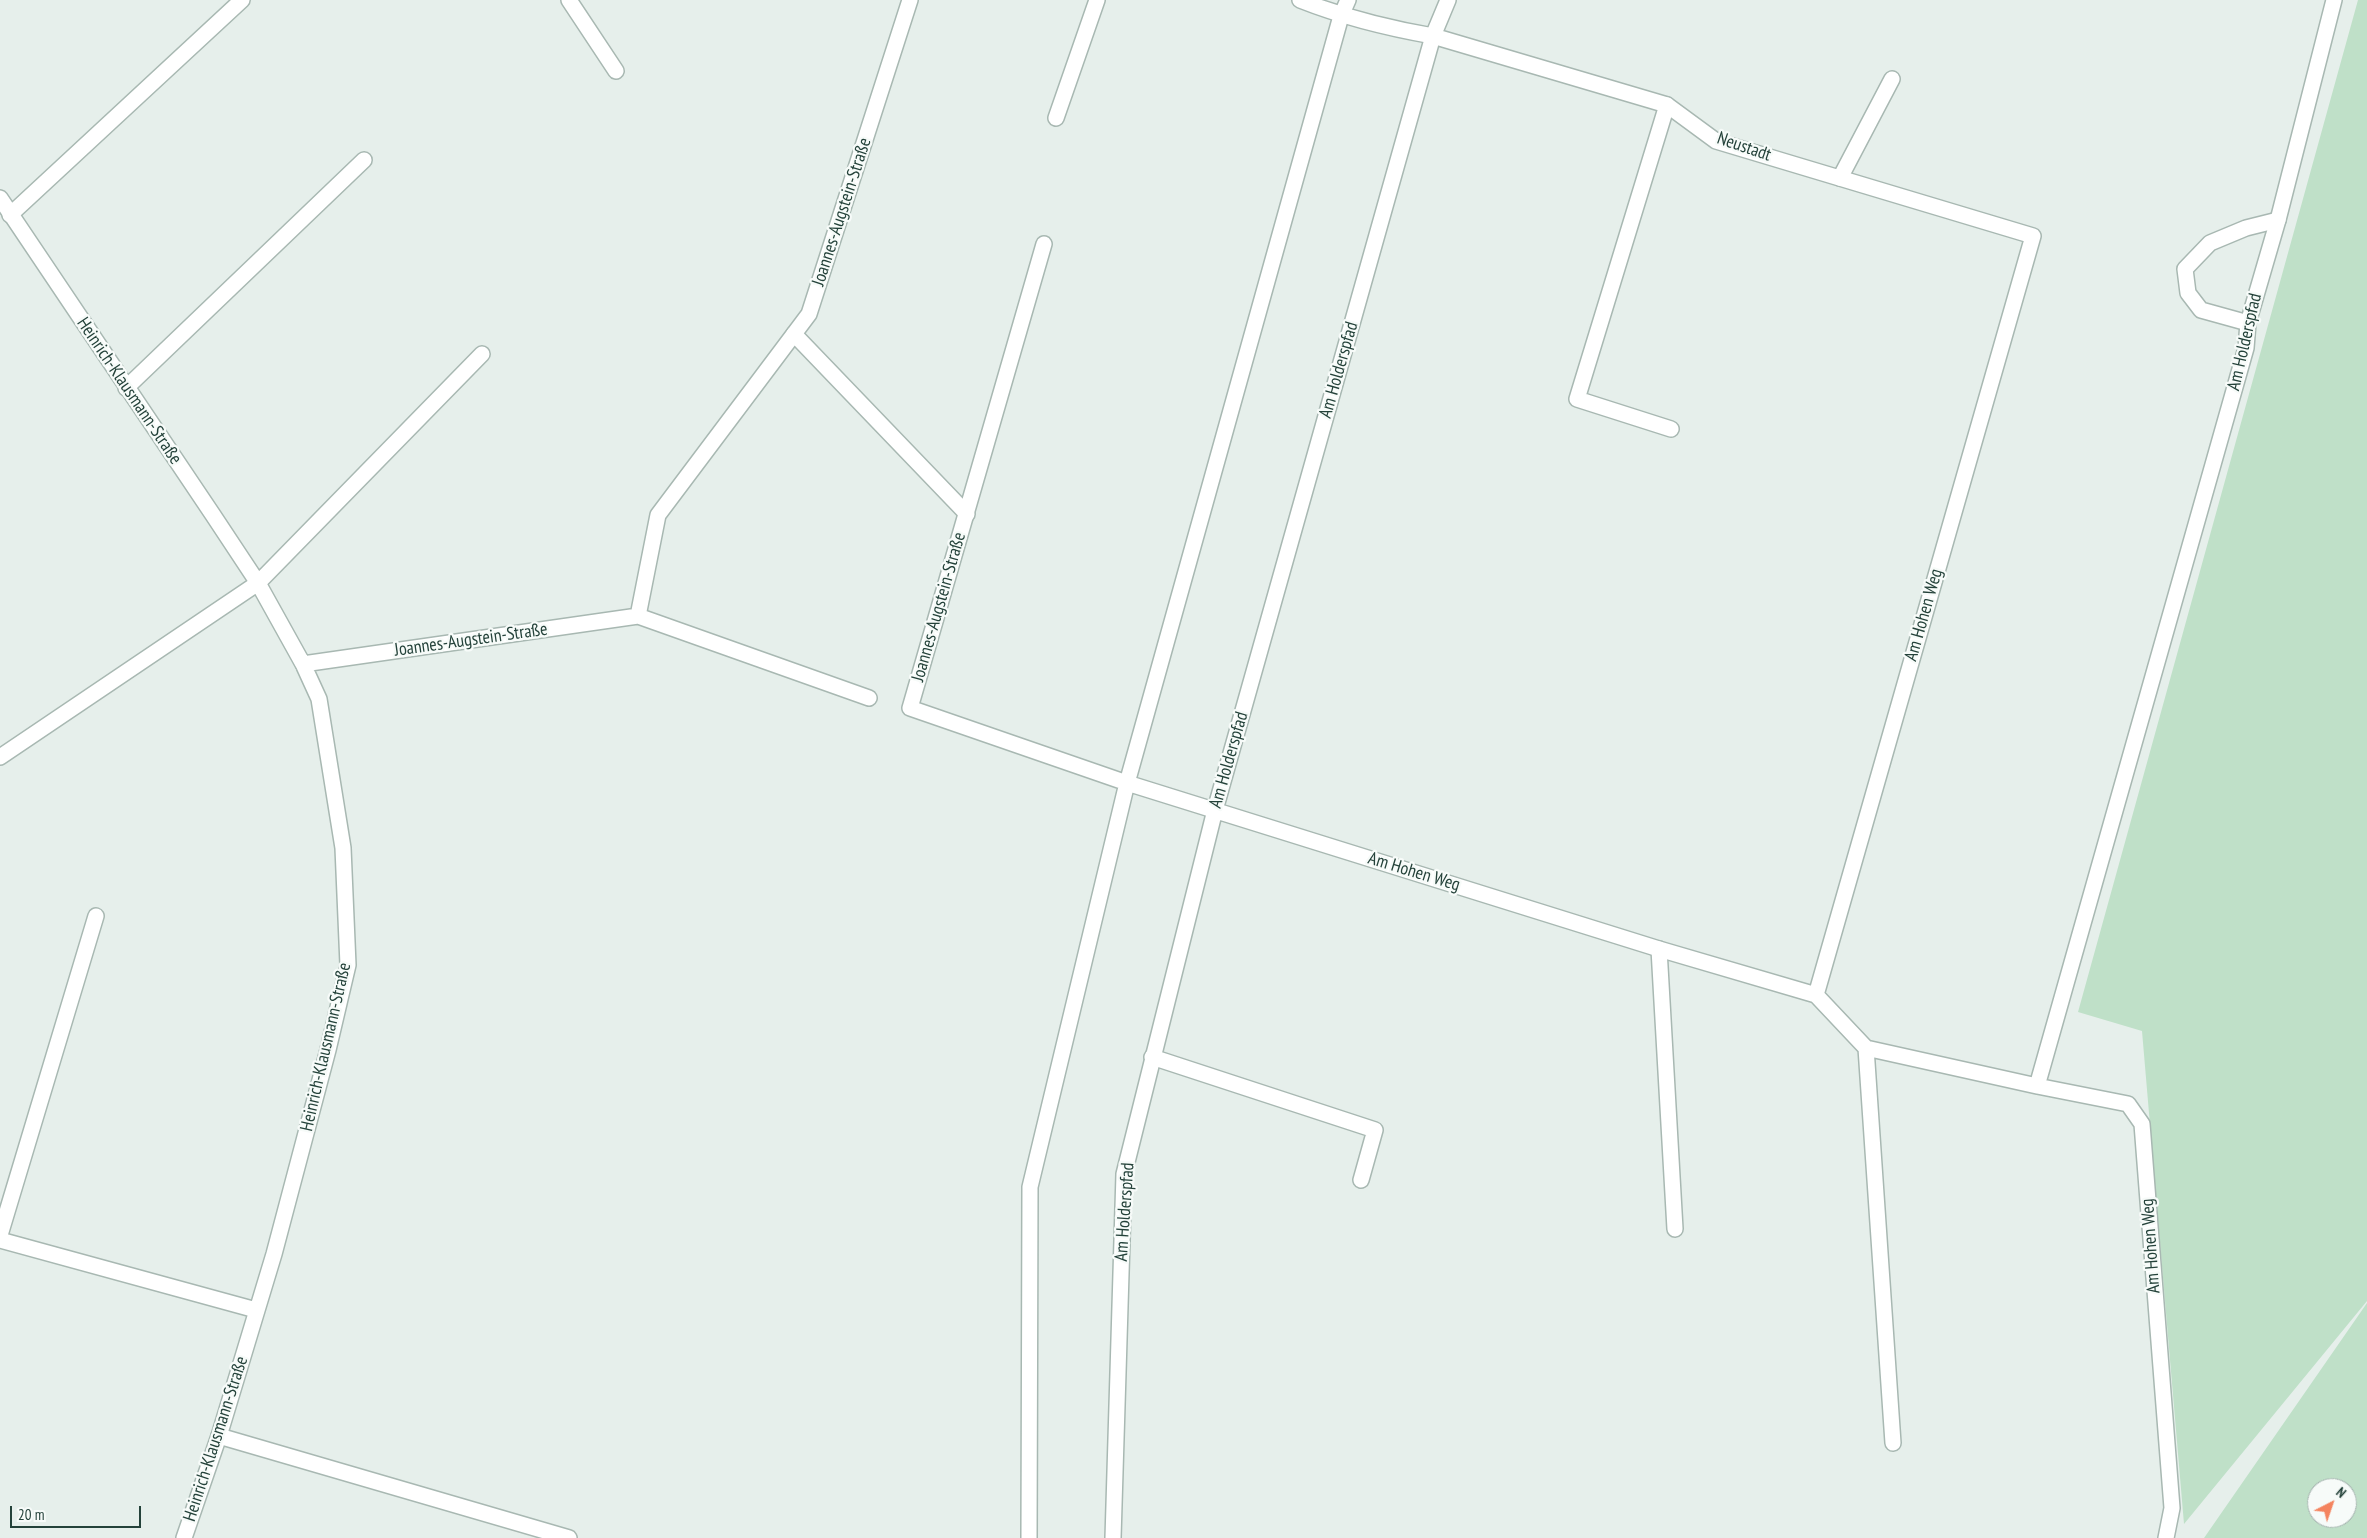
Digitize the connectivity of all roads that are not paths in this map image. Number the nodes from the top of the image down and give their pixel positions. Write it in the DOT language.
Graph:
graph roads {
  1 [pos="242,0"];
  2 [pos="569,0"];
  3 [pos="910,0"];
  4 [pos="1097,0"];
  5 [pos="1300,0"];
  6 [pos="1348,0"];
  7 [pos="1448,0"];
  8 [pos="2334,0"];
  9 [pos="1341,16"];
  10 [pos="1433,36"];
  11 [pos="616,71"];
  12 [pos="1892,79"];
  13 [pos="1667,105"];
  14 [pos="1056,118"];
  15 [pos="364,160"];
  16 [pos="1840,178"];
  17 [pos="0,198"];
  18 [pos="10,215"];
  19 [pos="2278,220"];
  20 [pos="2033,236"];
  21 [pos="1044,244"];
  22 [pos="2248,323"];
  23 [pos="794,334"];
  24 [pos="482,354"];
  25 [pos="126,388"];
  26 [pos="1671,429"];
  27 [pos="967,514"];
  28 [pos="258,584"];
  29 [pos="638,616"];
  30 [pos="303,664"];
  31 [pos="870,698"];
  32 [pos="0,757"];
  33 [pos="1127,784"];
  34 [pos="1168,796"];
  35 [pos="1215,810"];
  36 [pos="96,916"];
  37 [pos="1659,949"];
  38 [pos="1816,995"];
  39 [pos="1866,1048"];
  40 [pos="1152,1058"];
  41 [pos="2038,1086"];
  42 [pos="1361,1180"];
  43 [pos="1676,1229"];
  44 [pos="0,1235"];
  45 [pos="0,1240"];
  46 [pos="256,1310"];
  47 [pos="219,1436"];
  48 [pos="1893,1443"];
  49 [pos="184,1538"];
  50 [pos="569,1538"];
  51 [pos="1029,1538"];
  52 [pos="1113,1538"];
  53 [pos="2166,1538"];
  1 -- 18 [label="street"];
  2 -- 11 [label="street"];
  3 -- 23 [label="street, Joannes-Augstein-Straße"];
  4 -- 14 [label="street"];
  5 -- 9 [label="street, Neustadt"];
  6 -- 9 [label="street"];
  7 -- 10 [label="street, Am Holderspfad"];
  8 -- 19 [label="street, Am Holderspfad"];
  9 -- 10 [label="street, Neustadt"];
  9 -- 33 [label="street"];
  10 -- 13 [label="street, Neustadt"];
  10 -- 35 [label="street, Am Holderspfad"];
  12 -- 16 [label="street"];
  13 -- 16 [label="street, Neustadt"];
  13 -- 26 [label="street"];
  15 -- 25 [label="street"];
  16 -- 20 [label="street, Neustadt"];
  17 -- 18 [label="street, Heinrich-Klausmann-Straße"];
  18 -- 25 [label="street, Heinrich-Klausmann-Straße"];
  19 -- 22 [label="street, Am Holderspfad"];
  19 -- 22 [label="street"];
  20 -- 38 [label="street, Am Hohen Weg"];
  21 -- 27 [label="street, Joannes-Augstein-Straße"];
  22 -- 41 [label="street, Am Holderspfad"];
  23 -- 27 [label="street"];
  23 -- 29 [label="street, Joannes-Augstein-Straße"];
  24 -- 28 [label="street"];
  25 -- 28 [label="street, Heinrich-Klausmann-Straße"];
  27 -- 33 [label="street, Joannes-Augstein-Straße"];
  28 -- 30 [label="street, Heinrich-Klausmann-Straße"];
  28 -- 32 [label="street"];
  29 -- 30 [label="street, Joannes-Augstein-Straße"];
  29 -- 31 [label="street, Joannes-Augstein-Straße"];
  30 -- 46 [label="street, Heinrich-Klausmann-Straße"];
  33 -- 34 [label="street, Joannes-Augstein-Straße"];
  33 -- 51 [label="street"];
  34 -- 35 [label="street, Am Hohen Weg"];
  35 -- 37 [label="street, Am Hohen Weg"];
  35 -- 40 [label="street, Am Holderspfad"];
  36 -- 44 [label="street"];
  37 -- 38 [label="street, Am Hohen Weg"];
  37 -- 43 [label="street"];
  38 -- 39 [label="street"];
  39 -- 41 [label="street, Am Hohen Weg"];
  39 -- 48 [label="street"];
  40 -- 42 [label="street"];
  40 -- 52 [label="street, Am Holderspfad"];
  41 -- 53 [label="street, Am Hohen Weg"];
  45 -- 46 [label="street"];
  46 -- 47 [label="street, Heinrich-Klausmann-Straße"];
  47 -- 49 [label="street, Heinrich-Klausmann-Straße"];
  47 -- 50 [label="street"];
}
